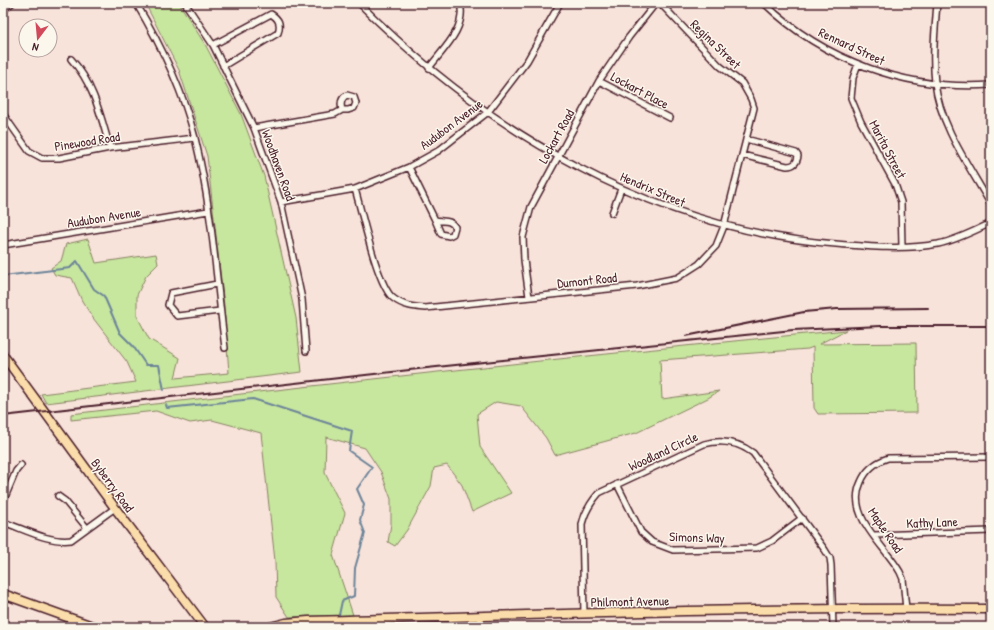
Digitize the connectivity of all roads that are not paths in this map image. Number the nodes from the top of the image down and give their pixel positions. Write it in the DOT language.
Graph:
graph roads {
  1 [pos="12,3"];
  2 [pos="136,3"];
  3 [pos="185,3"];
  4 [pos="359,3"];
  5 [pos="460,3"];
  6 [pos="560,3"];
  7 [pos="656,3"];
  8 [pos="660,3"];
  9 [pos="937,3"];
  10 [pos="766,4"];
  11 [pos="3,10"];
  12 [pos="213,45"];
  13 [pos="71,59"];
  14 [pos="858,64"];
  15 [pos="223,66"];
  16 [pos="429,68"];
  17 [pos="599,81"];
  18 [pos="740,82"];
  19 [pos="935,84"];
  20 [pos="991,85"];
  21 [pos="342,110"];
  22 [pos="488,112"];
  23 [pos="3,114"];
  24 [pos="670,118"];
  25 [pos="254,128"];
  26 [pos="195,138"];
  27 [pos="746,139"];
  28 [pos="110,148"];
  29 [pos="742,155"];
  30 [pos="558,156"];
  31 [pos="409,167"];
  32 [pos="621,188"];
  33 [pos="355,189"];
  34 [pos="282,202"];
  35 [pos="991,205"];
  36 [pos="208,211"];
  37 [pos="612,213"];
  38 [pos="435,220"];
  39 [pos="991,223"];
  40 [pos="724,226"];
  41 [pos="3,245"];
  42 [pos="902,247"];
  43 [pos="217,284"];
  44 [pos="529,297"];
  45 [pos="220,312"];
  46 [pos="225,348"];
  47 [pos="306,351"];
  48 [pos="3,355"];
  49 [pos="991,458"];
  50 [pos="21,465"];
  51 [pos="617,484"];
  52 [pos="58,496"];
  53 [pos="3,502"];
  54 [pos="115,508"];
  55 [pos="802,518"];
  56 [pos="3,522"];
  57 [pos="87,528"];
  58 [pos="991,531"];
  59 [pos="874,535"];
  60 [pos="3,594"];
  61 [pos="906,608"];
  62 [pos="831,610"];
  63 [pos="991,610"];
  64 [pos="584,614"];
  65 [pos="480,616"];
  66 [pos="95,627"];
  67 [pos="206,627"];
  68 [pos="270,627"];
  69 [pos="480,627"];
  70 [pos="833,627"];
  1 -- 11 [label="street"];
  2 -- 26 [label="street"];
  3 -- 12 [label="street, Woodhaven Road"];
  4 -- 16 [label="street, Hendrix Street"];
  5 -- 16 [label="street"];
  6 -- 22 [label="street, Audubon Avenue"];
  7 -- 17 [label="street, Lockart Road"];
  8 -- 18 [label="street, Regina Street"];
  9 -- 19 [label="street"];
  10 -- 14 [label="street, Rennard Street"];
  12 -- 15 [label="street, Woodhaven Road"];
  12 -- 15 [label="street"];
  13 -- 28 [label="street"];
  14 -- 19 [label="street, Rennard Street"];
  14 -- 42 [label="street, Marita Street"];
  15 -- 25 [label="street, Woodhaven Road"];
  16 -- 22 [label="street, Hendrix Street"];
  17 -- 24 [label="street, Lockart Place"];
  17 -- 30 [label="street, Lockart Road"];
  18 -- 27 [label="street, Dumont Road"];
  19 -- 20 [label="street, Rennard Street"];
  19 -- 35 [label="street"];
  21 -- 25 [label="street"];
  22 -- 30 [label="street, Hendrix Street"];
  22 -- 31 [label="street, Audubon Avenue"];
  23 -- 28 [label="street, Pinewood Road"];
  25 -- 34 [label="street, Woodhaven Road"];
  26 -- 28 [label="street, Pinewood Road"];
  26 -- 36 [label="street"];
  27 -- 29 [label="street, Dumont Road"];
  27 -- 29 [label="street"];
  29 -- 40 [label="street, Dumont Road"];
  30 -- 32 [label="street, Hendrix Street"];
  30 -- 44 [label="street, Lockart Road"];
  31 -- 33 [label="street, Audubon Avenue"];
  31 -- 38 [label="street"];
  32 -- 37 [label="street"];
  32 -- 40 [label="street, Hendrix Street"];
  33 -- 34 [label="street, Audubon Avenue"];
  33 -- 44 [label="street, Dumont Road"];
  34 -- 47 [label="street, Woodhaven Road"];
  36 -- 41 [label="street, Audubon Avenue"];
  36 -- 43 [label="street"];
  39 -- 42 [label="street, Hendrix Street"];
  40 -- 42 [label="street, Hendrix Street"];
  40 -- 44 [label="street, Dumont Road"];
  43 -- 45 [label="street"];
  43 -- 45 [label="street"];
  45 -- 46 [label="street"];
  48 -- 54 [label="main road, Byberry Road"];
  49 -- 59 [label="street, Maple Road"];
  50 -- 53 [label="street"];
  51 -- 55 [label="street, Simons Way"];
  51 -- 55 [label="street, Woodland Circle"];
  51 -- 64 [label="street, Woodland Circle"];
  52 -- 57 [label="street"];
  54 -- 57 [label="street"];
  54 -- 67 [label="main road, Byberry Road"];
  55 -- 62 [label="street, Woodland Circle"];
  56 -- 57 [label="street"];
  58 -- 59 [label="street, Kathy Lane"];
  59 -- 61 [label="street, Maple Road"];
  60 -- 66 [label="main road"];
  61 -- 62 [label="main road, Philmont Avenue"];
  61 -- 63 [label="main road, Philmont Avenue"];
  62 -- 64 [label="main road, Philmont Avenue"];
  62 -- 70 [label="street, Woodland Circle"];
  64 -- 65 [label="main road, Philmont Avenue"];
  65 -- 68 [label="main road, Philmont Avenue"];
  65 -- 69 [label="street"];
}
